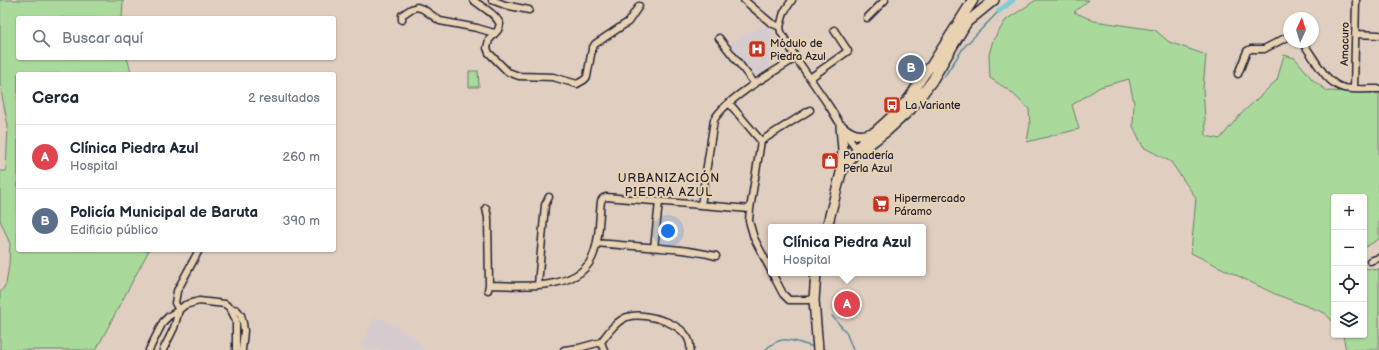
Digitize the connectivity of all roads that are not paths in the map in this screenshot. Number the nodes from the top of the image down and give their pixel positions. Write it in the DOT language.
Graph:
graph roads {
  1 [pos="473,0"];
  2 [pos="492,0"];
  3 [pos="744,0"];
  4 [pos="792,0"];
  5 [pos="885,0"];
  6 [pos="973,0"];
  7 [pos="977,0"];
  8 [pos="994,0"];
  9 [pos="1356,0"];
  10 [pos="639,6"];
  11 [pos="529,10"];
  12 [pos="867,18"];
  13 [pos="402,20"];
  14 [pos="967,22"];
  15 [pos="780,27"];
  16 [pos="834,30"];
  17 [pos="494,33"];
  18 [pos="1355,34"];
  19 [pos="1379,35"];
  20 [pos="719,38"];
  21 [pos="1283,39"];
  22 [pos="1306,48"];
  23 [pos="796,58"];
  24 [pos="1238,74"];
  25 [pos="810,78"];
  26 [pos="755,84"];
  27 [pos="1354,89"];
  28 [pos="1379,89"];
  29 [pos="728,104"];
  30 [pos="810,110"];
  31 [pos="841,126"];
  32 [pos="874,133"];
  33 [pos="762,141"];
  34 [pos="857,151"];
  35 [pos="841,173"];
  36 [pos="549,197"];
  37 [pos="659,202"];
  38 [pos="701,205"];
  39 [pos="486,208"];
  40 [pos="750,209"];
  41 [pos="828,224"];
  42 [pos="597,243"];
  43 [pos="654,248"];
  44 [pos="198,252"];
  45 [pos="716,256"];
  46 [pos="1379,258"];
  47 [pos="1370,261"];
  48 [pos="768,264"];
  49 [pos="774,276"];
  50 [pos="816,276"];
  51 [pos="538,285"];
  52 [pos="814,300"];
  53 [pos="230,308"];
  54 [pos="179,310"];
  55 [pos="601,342"];
  56 [pos="149,350"];
  57 [pos="163,350"];
  58 [pos="236,350"];
  59 [pos="242,350"];
  60 [pos="564,350"];
  61 [pos="604,350"];
  62 [pos="690,350"];
  63 [pos="818,350"];
  1 -- 17 [label="street"];
  2 -- 11 [label="street"];
  3 -- 15 [label="street"];
  4 -- 15 [label="street"];
  5 -- 12 [label="street"];
  6 -- 32 [label="main road"];
  7 -- 14 [label="main road"];
  8 -- 14 [label="main road"];
  9 -- 18 [label="street, Amacuro"];
  10 -- 17 [label="street"];
  13 -- 17 [label="street"];
  14 -- 34 [label="main road"];
  15 -- 23 [label="street"];
  16 -- 25 [label="street"];
  18 -- 19 [label="street"];
  18 -- 27 [label="street, Amacuro"];
  20 -- 26 [label="street"];
  21 -- 24 [label="street"];
  22 -- 27 [label="street"];
  23 -- 25 [label="street"];
  23 -- 26 [label="street"];
  25 -- 31 [label="street"];
  26 -- 29 [label="street"];
  27 -- 28 [label="street"];
  29 -- 33 [label="street"];
  29 -- 38 [label="street"];
  30 -- 33 [label="street"];
  31 -- 32 [label="main road"];
  31 -- 34 [label="street"];
  31 -- 35 [label="main road"];
  32 -- 34 [label="main road"];
  33 -- 40 [label="street"];
  34 -- 35 [label="main road"];
  35 -- 41 [label="main road"];
  36 -- 51 [label="street"];
  37 -- 38 [label="street"];
  37 -- 42 [label="street"];
  37 -- 43 [label="street"];
  38 -- 40 [label="street"];
  39 -- 51 [label="street"];
  40 -- 48 [label="street"];
  42 -- 43 [label="street"];
  42 -- 51 [label="street"];
  43 -- 45 [label="street"];
  44 -- 54 [label="street"];
  46 -- 47 [label="street"];
  49 -- 52 [label="street"];
  50 -- 52 [label="main road"];
  52 -- 63 [label="main road"];
  53 -- 54 [label="street"];
  53 -- 58 [label="street"];
  53 -- 59 [label="street"];
  54 -- 56 [label="street"];
  54 -- 57 [label="street"];
  55 -- 60 [label="street"];
  55 -- 61 [label="street"];
  55 -- 62 [label="street"];
}
